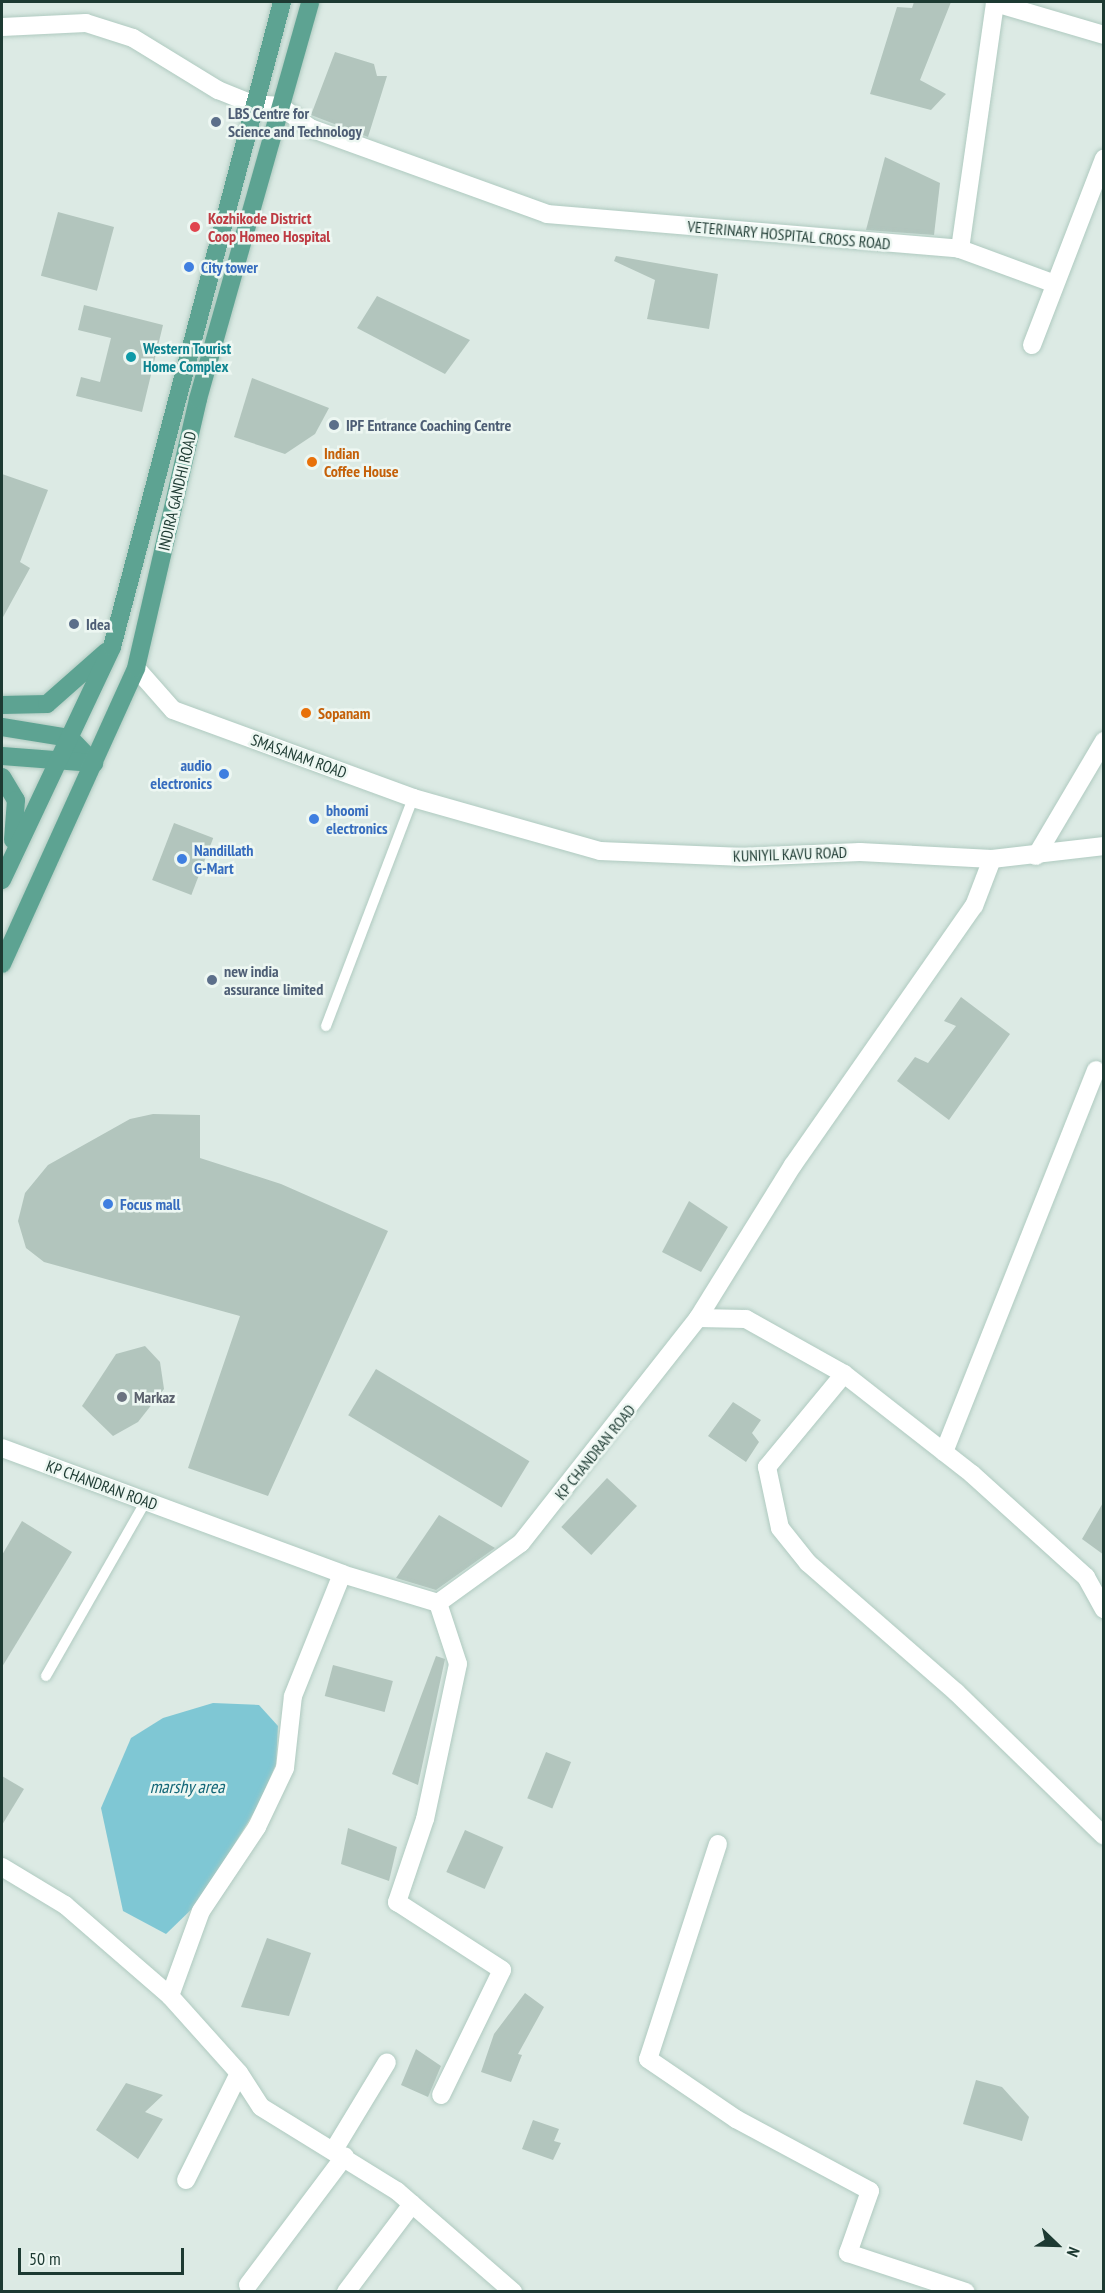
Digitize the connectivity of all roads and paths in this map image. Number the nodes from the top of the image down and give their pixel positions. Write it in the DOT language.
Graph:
graph roads {
  1 [pos="282,2"];
  2 [pos="310,2"];
  3 [pos="992,2"];
  4 [pos="2,27"];
  5 [pos="1104,35"];
  6 [pos="254,104"];
  7 [pos="280,106"];
  8 [pos="1104,158"];
  9 [pos="960,249"];
  10 [pos="1055,284"];
  11 [pos="1032,345"];
  12 [pos="112,647"];
  13 [pos="136,668"];
  14 [pos="2,705"];
  15 [pos="2,727"];
  16 [pos="69,738"];
  17 [pos="1104,741"];
  18 [pos="2,756"];
  19 [pos="94,763"];
  20 [pos="57,764"];
  21 [pos="2,777"];
  22 [pos="413,798"];
  23 [pos="479,820"];
  24 [pos="1104,846"];
  25 [pos="1036,856"];
  26 [pos="992,859"];
  27 [pos="2,880"];
  28 [pos="2,964"];
  29 [pos="326,1026"];
  30 [pos="1096,1070"];
  31 [pos="698,1318"];
  32 [pos="844,1374"];
  33 [pos="2,1448"];
  34 [pos="944,1452"];
  35 [pos="147,1501"];
  36 [pos="342,1574"];
  37 [pos="438,1603"];
  38 [pos="1104,1609"];
  39 [pos="46,1676"];
  40 [pos="1104,1836"];
  41 [pos="718,1844"];
  42 [pos="2,1867"];
  43 [pos="170,1996"];
  44 [pos="387,2062"];
  45 [pos="240,2073"];
  46 [pos="441,2095"];
  47 [pos="340,2152"];
  48 [pos="186,2180"];
  49 [pos="412,2204"];
  50 [pos="248,2285"];
  51 [pos="346,2292"];
  52 [pos="513,2292"];
  53 [pos="966,2292"];
  1 -- 6 [label="main road, INDIRA GANDHI ROAD"];
  2 -- 7 [label="main road, INDIRA GANDHI ROAD"];
  3 -- 5 [label="street"];
  3 -- 9 [label="street"];
  4 -- 6 [label="street"];
  6 -- 7 [label="street"];
  6 -- 12 [label="main road, INDIRA GANDHI ROAD"];
  7 -- 9 [label="street, VETERINARY HOSPITAL CROSS ROAD"];
  7 -- 13 [label="main road, INDIRA GANDHI ROAD"];
  8 -- 10 [label="street"];
  9 -- 10 [label="street, VETERINARY HOSPITAL CROSS ROAD"];
  10 -- 11 [label="street"];
  12 -- 14 [label="main road"];
  12 -- 16 [label="main road, INDIRA GANDHI ROAD"];
  13 -- 19 [label="main road, INDIRA GANDHI ROAD"];
  13 -- 22 [label="street, SMASANAM ROAD"];
  15 -- 16 [label="main road"];
  16 -- 19 [label="main road"];
  16 -- 20 [label="main road, INDIRA GANDHI ROAD"];
  17 -- 25 [label="street"];
  18 -- 20 [label="main road"];
  19 -- 20 [label="main road"];
  19 -- 28 [label="main road, INDIRA GANDHI ROAD"];
  20 -- 27 [label="main road, INDIRA GANDHI ROAD"];
  21 -- 27 [label="main road"];
  22 -- 23 [label="street, SMASANAM ROAD"];
  22 -- 29 [label="lane"];
  23 -- 26 [label="street, KUNIYIL KAVU ROAD"];
  24 -- 25 [label="street, KUNIYIL KAVU ROAD"];
  25 -- 26 [label="street, KUNIYIL KAVU ROAD"];
  26 -- 31 [label="street, KP CHANDRAN ROAD"];
  30 -- 34 [label="street"];
  31 -- 32 [label="street"];
  31 -- 37 [label="street, KP CHANDRAN ROAD"];
  32 -- 34 [label="street"];
  32 -- 40 [label="street"];
  33 -- 35 [label="street, KP CHANDRAN ROAD"];
  34 -- 38 [label="street"];
  35 -- 36 [label="street, KP CHANDRAN ROAD"];
  35 -- 39 [label="lane"];
  36 -- 37 [label="street, KP CHANDRAN ROAD"];
  36 -- 43 [label="street"];
  37 -- 46 [label="street"];
  41 -- 53 [label="street"];
  42 -- 43 [label="street"];
  43 -- 45 [label="street"];
  44 -- 47 [label="street"];
  45 -- 47 [label="street"];
  45 -- 48 [label="street"];
  47 -- 49 [label="street"];
  47 -- 50 [label="street"];
  49 -- 51 [label="street"];
  49 -- 52 [label="street"];
}
